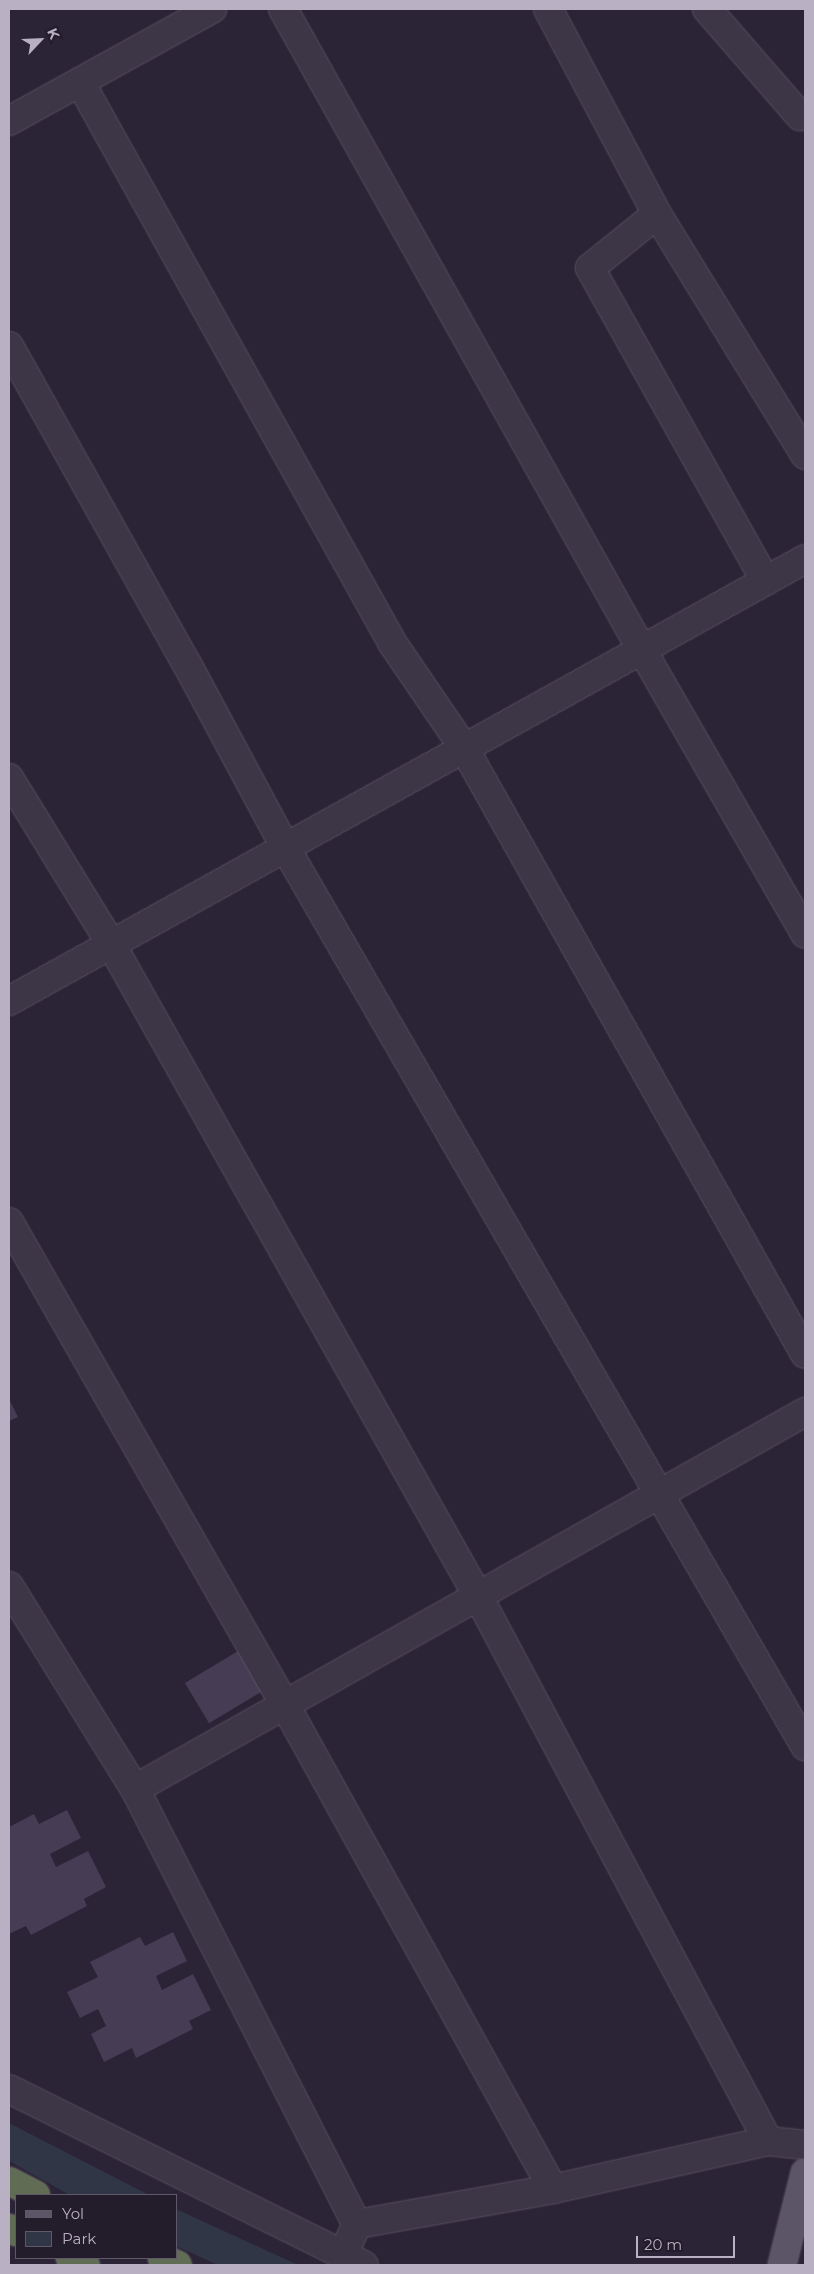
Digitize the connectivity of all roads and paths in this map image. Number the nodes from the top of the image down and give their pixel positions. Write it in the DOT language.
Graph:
graph roads {
  1 [pos="283,9"];
  2 [pos="548,9"];
  3 [pos="707,9"];
  4 [pos="197,12"];
  5 [pos="80,82"];
  6 [pos="800,116"];
  7 [pos="9,121"];
  8 [pos="657,214"];
  9 [pos="9,346"];
  10 [pos="805,455"];
  11 [pos="805,559"];
  12 [pos="766,581"];
  13 [pos="642,650"];
  14 [pos="464,748"];
  15 [pos="9,778"];
  16 [pos="285,847"];
  17 [pos="805,934"];
  18 [pos="111,944"];
  19 [pos="9,1000"];
  20 [pos="9,1222"];
  21 [pos="805,1354"];
  22 [pos="805,1412"];
  23 [pos="660,1494"];
  24 [pos="9,1586"];
  25 [pos="478,1596"];
  26 [pos="285,1705"];
  27 [pos="805,1746"];
  28 [pos="135,1789"];
  29 [pos="9,2089"];
  30 [pos="768,2141"];
  31 [pos="805,2145"];
  32 [pos="805,2173"];
  33 [pos="9,2181"];
  34 [pos="553,2189"];
  35 [pos="34,2194"];
  36 [pos="358,2224"];
  37 [pos="72,2259"];
  38 [pos="164,2259"];
  39 [pos="353,2260"];
  40 [pos="86,2265"];
  41 [pos="178,2265"];
  42 [pos="782,2265"];
  1 -- 13 [label="street"];
  2 -- 8 [label="street"];
  3 -- 6 [label="street"];
  4 -- 5 [label="street"];
  5 -- 7 [label="street"];
  5 -- 14 [label="street"];
  8 -- 10 [label="street"];
  8 -- 12 [label="street"];
  9 -- 16 [label="street"];
  11 -- 12 [label="street"];
  12 -- 13 [label="street"];
  13 -- 14 [label="street"];
  13 -- 17 [label="street"];
  14 -- 16 [label="street"];
  14 -- 21 [label="street"];
  15 -- 18 [label="street"];
  16 -- 18 [label="street"];
  16 -- 23 [label="street"];
  18 -- 19 [label="street"];
  18 -- 25 [label="street"];
  20 -- 26 [label="street"];
  22 -- 23 [label="street"];
  23 -- 25 [label="street"];
  23 -- 27 [label="street"];
  24 -- 28 [label="street"];
  25 -- 26 [label="street"];
  25 -- 30 [label="street"];
  26 -- 28 [label="street"];
  26 -- 34 [label="street"];
  28 -- 36 [label="street"];
  29 -- 39 [label="street"];
  30 -- 31 [label="street"];
  30 -- 34 [label="street"];
  32 -- 42 [label="main road"];
  33 -- 35 [label="highway"];
  34 -- 36 [label="street"];
  36 -- 39 [label="street"];
  37 -- 40 [label="highway"];
  38 -- 41 [label="highway"];
}
